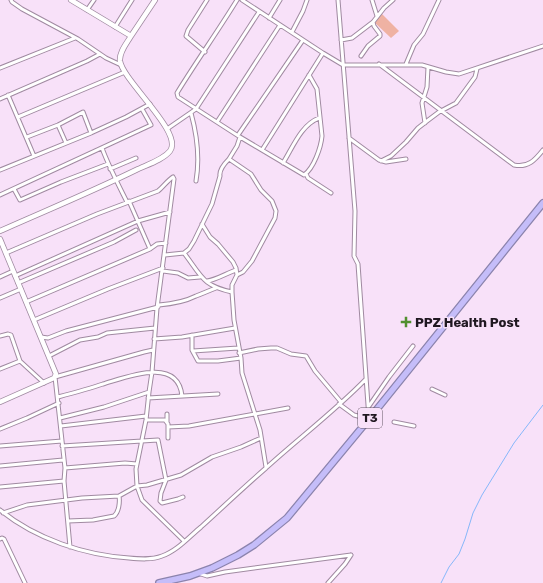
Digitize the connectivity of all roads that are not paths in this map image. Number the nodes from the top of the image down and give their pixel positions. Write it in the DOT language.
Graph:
graph roads {
  1 [pos="11,0"];
  2 [pos="72,0"];
  3 [pos="94,0"];
  4 [pos="132,0"];
  5 [pos="155,0"];
  6 [pos="207,0"];
  7 [pos="237,0"];
  8 [pos="242,0"];
  9 [pos="252,0"];
  10 [pos="280,0"];
  11 [pos="307,0"];
  12 [pos="338,0"];
  13 [pos="372,0"];
  14 [pos="393,0"];
  15 [pos="439,0"];
  16 [pos="249,5"];
  17 [pos="87,10"];
  18 [pos="259,12"];
  19 [pos="377,16"];
  20 [pos="269,18"];
  21 [pos="373,22"];
  22 [pos="280,25"];
  23 [pos="115,27"];
  24 [pos="292,32"];
  25 [pos="132,36"];
  26 [pos="75,38"];
  27 [pos="303,40"];
  28 [pos="340,40"];
  29 [pos="543,46"];
  30 [pos="205,52"];
  31 [pos="323,53"];
  32 [pos="100,54"];
  33 [pos="361,56"];
  34 [pos="379,64"];
  35 [pos="406,64"];
  36 [pos="121,65"];
  37 [pos="343,65"];
  38 [pos="428,67"];
  39 [pos="0,68"];
  40 [pos="477,69"];
  41 [pos="125,72"];
  42 [pos="309,75"];
  43 [pos="8,95"];
  44 [pos="423,97"];
  45 [pos="0,99"];
  46 [pos="150,104"];
  47 [pos="142,109"];
  48 [pos="196,109"];
  49 [pos="441,111"];
  50 [pos="192,113"];
  51 [pos="18,118"];
  52 [pos="319,118"];
  53 [pos="217,122"];
  54 [pos="425,123"];
  55 [pos="58,125"];
  56 [pos="167,129"];
  57 [pos="91,133"];
  58 [pos="239,136"];
  59 [pos="27,137"];
  60 [pos="349,138"];
  61 [pos="66,143"];
  62 [pos="102,148"];
  63 [pos="262,150"];
  64 [pos="543,150"];
  65 [pos="34,156"];
  66 [pos="136,158"];
  67 [pos="229,159"];
  68 [pos="406,159"];
  69 [pos="381,161"];
  70 [pos="283,162"];
  71 [pos="108,164"];
  72 [pos="110,169"];
  73 [pos="0,170"];
  74 [pos="306,174"];
  75 [pos="115,180"];
  76 [pos="196,181"];
  77 [pos="162,188"];
  78 [pos="173,188"];
  79 [pos="14,189"];
  80 [pos="331,192"];
  81 [pos="0,195"];
  82 [pos="128,202"];
  83 [pos="543,203"];
  84 [pos="170,212"];
  85 [pos="138,222"];
  86 [pos="202,224"];
  87 [pos="136,230"];
  88 [pos="0,232"];
  89 [pos="0,239"];
  90 [pos="166,243"];
  91 [pos="150,248"];
  92 [pos="5,252"];
  93 [pos="184,253"];
  94 [pos="0,254"];
  95 [pos="165,255"];
  96 [pos="163,269"];
  97 [pos="236,270"];
  98 [pos="14,273"];
  99 [pos="237,275"];
  100 [pos="0,277"];
  101 [pos="200,277"];
  102 [pos="207,281"];
  103 [pos="18,283"];
  104 [pos="216,288"];
  105 [pos="21,289"];
  106 [pos="232,292"];
  107 [pos="0,298"];
  108 [pos="26,302"];
  109 [pos="157,307"];
  110 [pos="34,320"];
  111 [pos="155,328"];
  112 [pos="235,328"];
  113 [pos="192,335"];
  114 [pos="0,336"];
  115 [pos="40,337"];
  116 [pos="154,339"];
  117 [pos="413,346"];
  118 [pos="238,348"];
  119 [pos="153,350"];
  120 [pos="193,351"];
  121 [pos="239,353"];
  122 [pos="49,356"];
  123 [pos="241,358"];
  124 [pos="20,360"];
  125 [pos="0,369"];
  126 [pos="152,372"];
  127 [pos="56,377"];
  128 [pos="366,379"];
  129 [pos="44,383"];
  130 [pos="432,389"];
  131 [pos="149,392"];
  132 [pos="218,394"];
  133 [pos="445,394"];
  134 [pos="182,396"];
  135 [pos="58,397"];
  136 [pos="148,398"];
  137 [pos="0,402"];
  138 [pos="59,402"];
  139 [pos="340,403"];
  140 [pos="368,406"];
  141 [pos="288,408"];
  142 [pos="254,413"];
  143 [pos="167,414"];
  144 [pos="60,418"];
  145 [pos="146,418"];
  146 [pos="369,419"];
  147 [pos="167,422"];
  148 [pos="394,422"];
  149 [pos="61,426"];
  150 [pos="414,426"];
  151 [pos="168,427"];
  152 [pos="0,428"];
  153 [pos="168,438"];
  154 [pos="261,438"];
  155 [pos="62,441"];
  156 [pos="141,441"];
  157 [pos="0,446"];
  158 [pos="62,446"];
  159 [pos="63,460"];
  160 [pos="137,464"];
  161 [pos="0,466"];
  162 [pos="266,467"];
  163 [pos="65,468"];
  164 [pos="166,480"];
  165 [pos="64,481"];
  166 [pos="137,486"];
  167 [pos="0,487"];
  168 [pos="119,496"];
  169 [pos="183,497"];
  170 [pos="66,500"];
  171 [pos="0,510"];
  172 [pos="3,513"];
  173 [pos="68,521"];
  174 [pos="0,539"];
  175 [pos="184,541"];
  176 [pos="70,547"];
  177 [pos="198,573"];
  178 [pos="25,583"];
  179 [pos="158,583"];
  180 [pos="328,583"];
  1 -- 26 [label="street"];
  2 -- 17 [label="street"];
  3 -- 17 [label="street"];
  4 -- 23 [label="street"];
  5 -- 25 [label="street"];
  6 -- 30 [label="street"];
  7 -- 30 [label="street"];
  8 -- 16 [label="street"];
  9 -- 16 [label="street"];
  10 -- 20 [label="street"];
  11 -- 24 [label="street"];
  12 -- 28 [label="street"];
  13 -- 19 [label="street"];
  14 -- 19 [label="street"];
  15 -- 35 [label="street"];
  16 -- 18 [label="street"];
  17 -- 23 [label="street"];
  18 -- 20 [label="street"];
  18 -- 48 [label="street"];
  19 -- 21 [label="street"];
  20 -- 22 [label="street"];
  21 -- 28 [label="street"];
  21 -- 33 [label="street"];
  22 -- 24 [label="street"];
  22 -- 53 [label="street"];
  23 -- 25 [label="street"];
  24 -- 27 [label="street"];
  25 -- 36 [label="street"];
  26 -- 32 [label="street"];
  26 -- 39 [label="street"];
  27 -- 31 [label="street"];
  27 -- 58 [label="street"];
  28 -- 37 [label="street"];
  29 -- 40 [label="street"];
  30 -- 48 [label="street"];
  31 -- 37 [label="street"];
  31 -- 42 [label="street"];
  32 -- 36 [label="street"];
  32 -- 43 [label="street"];
  34 -- 35 [label="street"];
  34 -- 37 [label="street"];
  34 -- 44 [label="street"];
  35 -- 38 [label="street"];
  36 -- 41 [label="street"];
  37 -- 60 [label="street"];
  38 -- 40 [label="street"];
  38 -- 44 [label="street"];
  40 -- 49 [label="street"];
  41 -- 46 [label="street"];
  41 -- 51 [label="street"];
  42 -- 52 [label="street"];
  42 -- 63 [label="street"];
  43 -- 45 [label="street"];
  43 -- 51 [label="street"];
  44 -- 49 [label="street"];
  44 -- 54 [label="street"];
  46 -- 47 [label="street"];
  46 -- 56 [label="street"];
  47 -- 57 [label="street"];
  47 -- 62 [label="street"];
  48 -- 50 [label="street"];
  48 -- 53 [label="street"];
  49 -- 54 [label="street"];
  49 -- 64 [label="street"];
  50 -- 56 [label="street"];
  50 -- 76 [label="street"];
  51 -- 59 [label="street"];
  52 -- 70 [label="street"];
  52 -- 74 [label="street"];
  53 -- 58 [label="street"];
  54 -- 69 [label="street"];
  55 -- 57 [label="street"];
  55 -- 59 [label="street"];
  55 -- 61 [label="street"];
  56 -- 75 [label="street"];
  57 -- 61 [label="street"];
  58 -- 63 [label="street"];
  58 -- 67 [label="street"];
  59 -- 65 [label="street"];
  60 -- 69 [label="street"];
  60 -- 128 [label="street"];
  61 -- 65 [label="street"];
  62 -- 71 [label="street"];
  62 -- 79 [label="street"];
  63 -- 70 [label="street"];
  65 -- 73 [label="street"];
  66 -- 72 [label="street"];
  67 -- 86 [label="street"];
  67 -- 99 [label="street"];
  68 -- 69 [label="street"];
  70 -- 74 [label="street"];
  71 -- 72 [label="street"];
  71 -- 79 [label="street"];
  72 -- 75 [label="street"];
  74 -- 80 [label="street"];
  75 -- 82 [label="street"];
  75 -- 88 [label="street"];
  77 -- 78 [label="street"];
  77 -- 78 [label="street"];
  77 -- 82 [label="street"];
  78 -- 84 [label="street"];
  79 -- 81 [label="street"];
  82 -- 85 [label="street"];
  82 -- 92 [label="street"];
  83 -- 146 [label="highway, T3"];
  84 -- 85 [label="street"];
  84 -- 90 [label="street"];
  85 -- 91 [label="street"];
  85 -- 98 [label="street"];
  86 -- 93 [label="street"];
  86 -- 97 [label="street"];
  87 -- 103 [label="street"];
  89 -- 92 [label="street"];
  90 -- 91 [label="street"];
  90 -- 95 [label="street"];
  91 -- 108 [label="street"];
  92 -- 94 [label="street"];
  92 -- 98 [label="street"];
  93 -- 95 [label="street"];
  93 -- 101 [label="street"];
  95 -- 96 [label="street"];
  96 -- 101 [label="street"];
  96 -- 109 [label="street"];
  96 -- 110 [label="street"];
  97 -- 99 [label="street"];
  97 -- 102 [label="street"];
  98 -- 100 [label="street"];
  98 -- 103 [label="street"];
  99 -- 106 [label="street"];
  101 -- 102 [label="street"];
  102 -- 104 [label="street"];
  103 -- 105 [label="street"];
  104 -- 106 [label="street"];
  104 -- 109 [label="street"];
  105 -- 107 [label="street"];
  105 -- 108 [label="street"];
  106 -- 112 [label="street"];
  108 -- 110 [label="street"];
  109 -- 111 [label="street"];
  109 -- 115 [label="street"];
  110 -- 115 [label="street"];
  111 -- 116 [label="street"];
  111 -- 122 [label="street"];
  112 -- 113 [label="street"];
  112 -- 118 [label="street"];
  113 -- 116 [label="street"];
  113 -- 120 [label="street"];
  114 -- 124 [label="street"];
  115 -- 122 [label="street"];
  116 -- 119 [label="street"];
  117 -- 140 [label="street"];
  118 -- 120 [label="street"];
  118 -- 121 [label="street"];
  119 -- 126 [label="street"];
  119 -- 127 [label="street"];
  120 -- 123 [label="street"];
  121 -- 123 [label="street"];
  121 -- 139 [label="street"];
  122 -- 127 [label="street"];
  123 -- 142 [label="street"];
  124 -- 125 [label="street"];
  124 -- 129 [label="street"];
  126 -- 131 [label="street"];
  126 -- 134 [label="street"];
  126 -- 135 [label="street"];
  127 -- 129 [label="street"];
  127 -- 135 [label="street"];
  128 -- 139 [label="street"];
  128 -- 140 [label="street"];
  129 -- 137 [label="street"];
  130 -- 133 [label="street"];
  131 -- 136 [label="street"];
  131 -- 144 [label="street"];
  132 -- 134 [label="street"];
  134 -- 136 [label="street"];
  135 -- 138 [label="street"];
  136 -- 145 [label="street"];
  138 -- 144 [label="street"];
  138 -- 152 [label="street"];
  139 -- 146 [label="street"];
  139 -- 162 [label="street"];
  140 -- 146 [label="street"];
  141 -- 142 [label="street"];
  142 -- 151 [label="street"];
  142 -- 154 [label="street"];
  143 -- 147 [label="street"];
  144 -- 149 [label="street"];
  145 -- 147 [label="street"];
  145 -- 149 [label="street"];
  145 -- 156 [label="street"];
  146 -- 177 [label="highway, T3"];
  147 -- 151 [label="street"];
  148 -- 150 [label="street"];
  149 -- 155 [label="street"];
  151 -- 153 [label="street"];
  154 -- 162 [label="street"];
  154 -- 164 [label="street"];
  155 -- 157 [label="street"];
  155 -- 158 [label="street"];
  156 -- 158 [label="street"];
  156 -- 160 [label="street"];
  156 -- 164 [label="street"];
  158 -- 159 [label="street"];
  159 -- 161 [label="street"];
  159 -- 163 [label="street"];
  160 -- 163 [label="street"];
  160 -- 166 [label="street"];
  162 -- 175 [label="street"];
  163 -- 165 [label="street"];
  164 -- 166 [label="street"];
  164 -- 169 [label="street"];
  165 -- 167 [label="street"];
  165 -- 170 [label="street"];
  166 -- 168 [label="street"];
  166 -- 175 [label="street"];
  168 -- 170 [label="street"];
  168 -- 173 [label="street"];
  170 -- 172 [label="street"];
  170 -- 173 [label="street"];
  171 -- 172 [label="street"];
  172 -- 176 [label="street"];
  173 -- 176 [label="street"];
  174 -- 178 [label="street"];
  175 -- 176 [label="street"];
  177 -- 179 [label="highway, T3"];
  177 -- 180 [label="street"];
}
